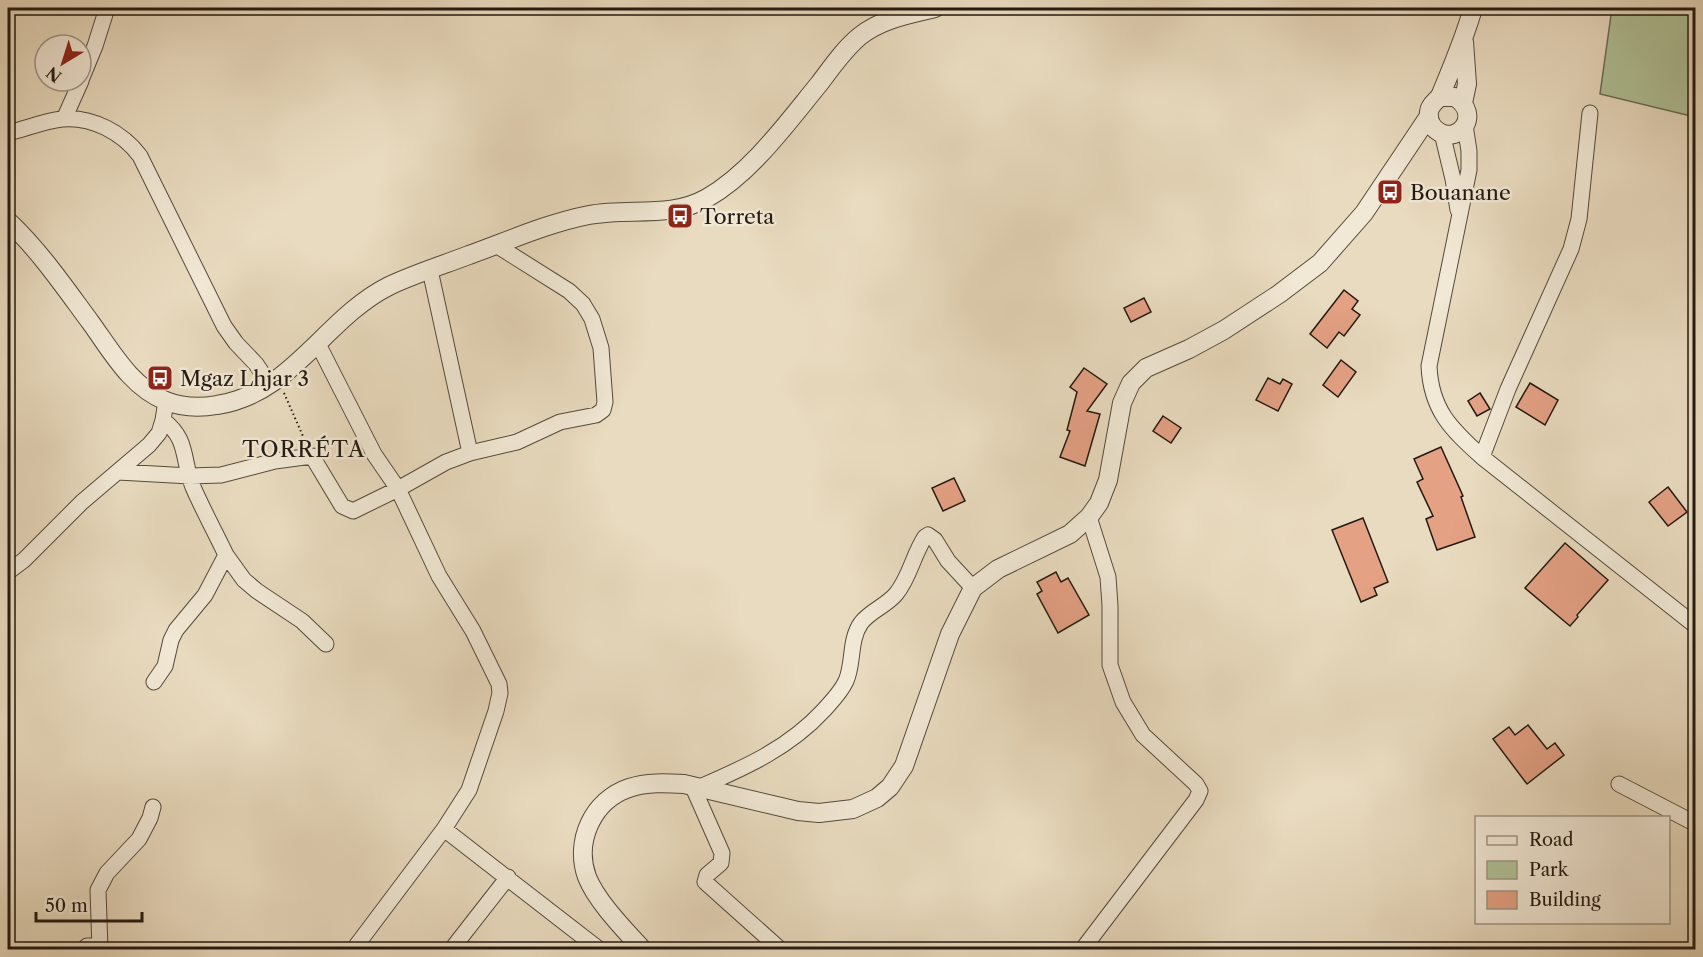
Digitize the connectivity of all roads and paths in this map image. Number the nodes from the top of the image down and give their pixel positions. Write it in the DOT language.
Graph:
graph roads {
  1 [pos="107,8"];
  2 [pos="935,8"];
  3 [pos="1473,8"];
  4 [pos="1464,40"];
  5 [pos="93,51"];
  6 [pos="76,93"];
  7 [pos="1440,97"];
  8 [pos="1463,102"];
  9 [pos="1590,113"];
  10 [pos="64,119"];
  11 [pos="1465,125"];
  12 [pos="1436,127"];
  13 [pos="8,133"];
  14 [pos="8,221"];
  15 [pos="1460,221"];
  16 [pos="496,245"];
  17 [pos="430,270"];
  18 [pos="318,344"];
  19 [pos="274,382"];
  20 [pos="166,401"];
  21 [pos="163,420"];
  22 [pos="470,453"];
  23 [pos="312,456"];
  24 [pos="1482,457"];
  25 [pos="118,472"];
  26 [pos="190,476"];
  27 [pos="398,489"];
  28 [pos="1089,517"];
  29 [pos="226,555"];
  30 [pos="8,572"];
  31 [pos="973,588"];
  32 [pos="1695,626"];
  33 [pos="326,644"];
  34 [pos="154,682"];
  35 [pos="1619,784"];
  36 [pos="696,786"];
  37 [pos="153,807"];
  38 [pos="1695,824"];
  39 [pos="444,829"];
  40 [pos="508,877"];
  41 [pos="100,947"];
  42 [pos="83,950"];
  43 [pos="353,950"];
  44 [pos="452,950"];
  45 [pos="600,950"];
  46 [pos="643,950"];
  47 [pos="781,950"];
  48 [pos="1082,950"];
  1 -- 5 [label="street"];
  2 -- 16 [label="street"];
  3 -- 4 [label="street"];
  4 -- 7 [label="street"];
  4 -- 8 [label="street"];
  6 -- 10 [label="street"];
  7 -- 8 [label="street"];
  7 -- 12 [label="street"];
  8 -- 11 [label="street"];
  9 -- 24 [label="street"];
  10 -- 13 [label="street"];
  10 -- 19 [label="street"];
  11 -- 12 [label="street"];
  11 -- 15 [label="street"];
  12 -- 15 [label="street"];
  12 -- 28 [label="street"];
  14 -- 20 [label="street"];
  15 -- 24 [label="street"];
  16 -- 17 [label="street"];
  16 -- 22 [label="street"];
  17 -- 18 [label="street"];
  17 -- 22 [label="street"];
  18 -- 19 [label="street"];
  18 -- 27 [label="street"];
  19 -- 20 [label="street"];
  19 -- 23 [label="path"];
  20 -- 21 [label="street"];
  21 -- 25 [label="street"];
  21 -- 26 [label="street"];
  22 -- 27 [label="street"];
  23 -- 26 [label="street"];
  23 -- 27 [label="street"];
  24 -- 32 [label="street"];
  25 -- 26 [label="street"];
  25 -- 30 [label="street"];
  26 -- 29 [label="street"];
  27 -- 39 [label="street"];
  28 -- 31 [label="street"];
  28 -- 48 [label="street"];
  29 -- 33 [label="street"];
  29 -- 34 [label="street"];
  31 -- 36 [label="street"];
  31 -- 36 [label="street"];
  35 -- 38 [label="street"];
  36 -- 46 [label="street"];
  36 -- 47 [label="street"];
  37 -- 41 [label="street"];
  39 -- 40 [label="street"];
  39 -- 43 [label="street"];
  40 -- 44 [label="street"];
  40 -- 45 [label="street"];
  41 -- 42 [label="street"];
}
